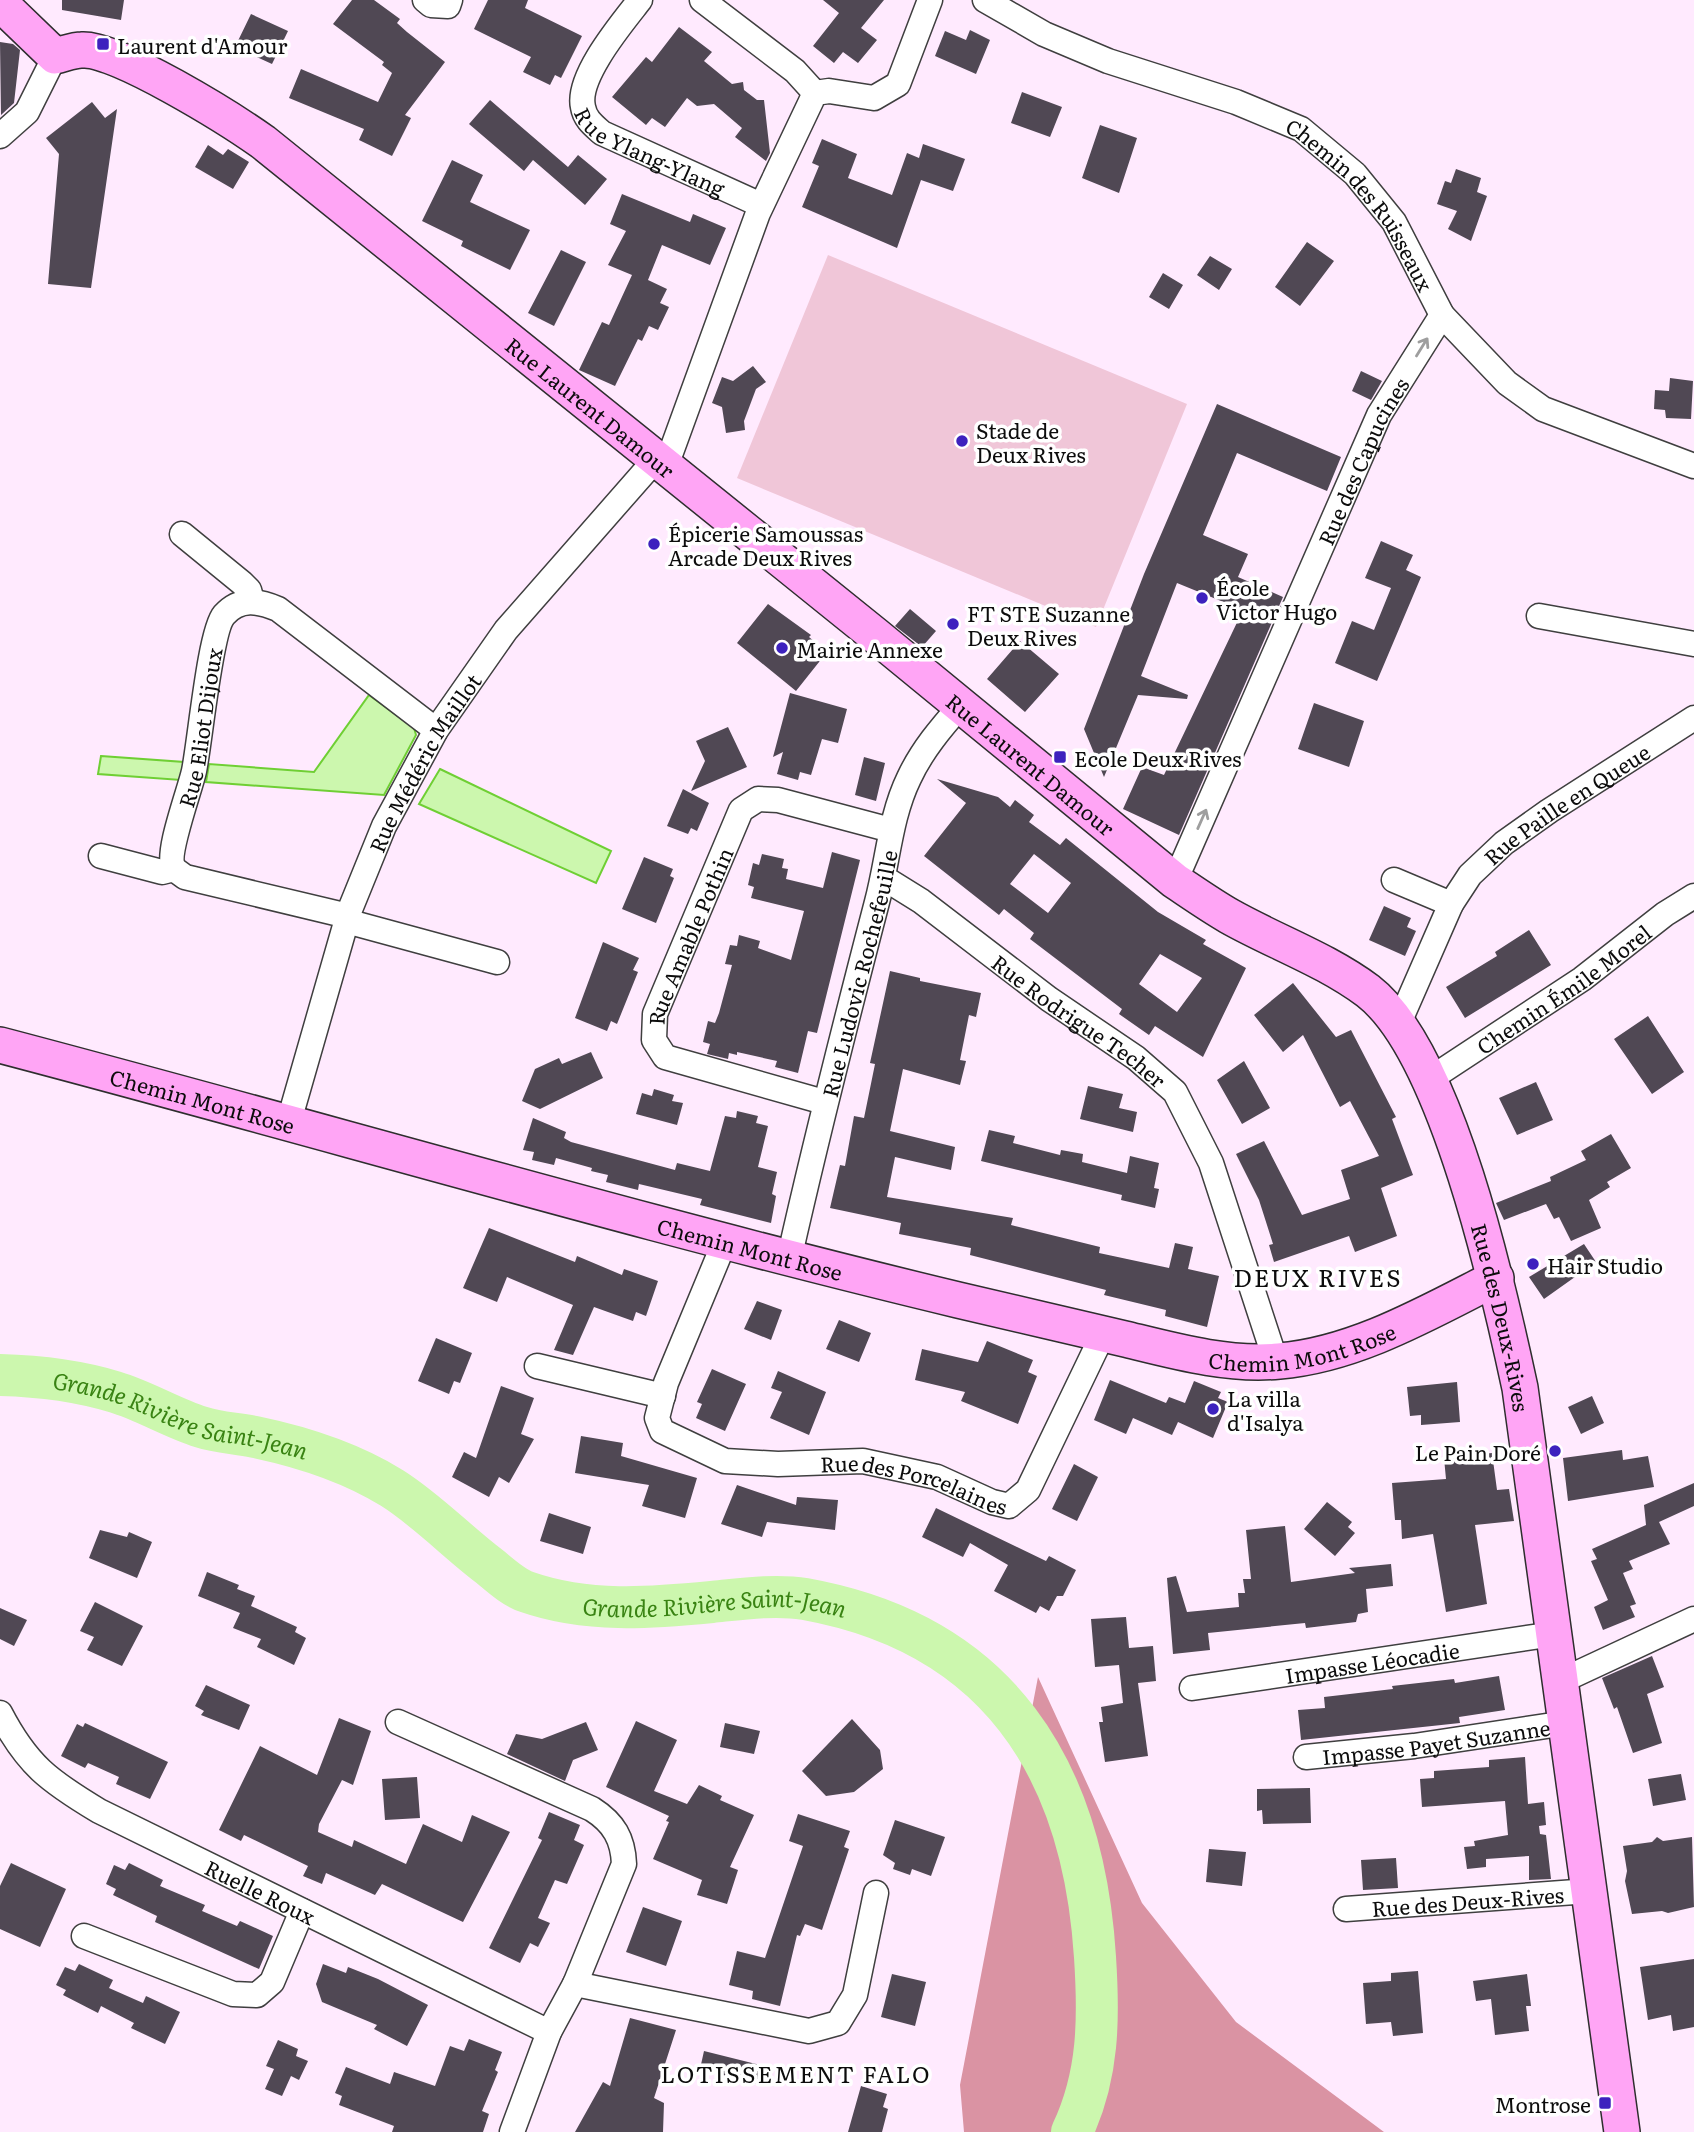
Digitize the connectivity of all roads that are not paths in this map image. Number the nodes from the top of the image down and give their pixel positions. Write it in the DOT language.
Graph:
graph roads {
  1 [pos="425,0"];
  2 [pos="450,0"];
  3 [pos="640,0"];
  4 [pos="702,0"];
  5 [pos="930,0"];
  6 [pos="985,0"];
  7 [pos="0,3"];
  8 [pos="55,56"];
  9 [pos="815,93"];
  10 [pos="0,136"];
  11 [pos="761,205"];
  12 [pos="1442,315"];
  13 [pos="661,463"];
  14 [pos="1694,466"];
  15 [pos="182,534"];
  16 [pos="252,601"];
  17 [pos="1539,616"];
  18 [pos="1694,645"];
  19 [pos="961,705"];
  20 [pos="1694,718"];
  21 [pos="436,730"];
  22 [pos="891,830"];
  23 [pos="101,856"];
  24 [pos="174,869"];
  25 [pos="884,878"];
  26 [pos="1394,880"];
  27 [pos="1175,881"];
  28 [pos="1694,896"];
  29 [pos="1451,904"];
  30 [pos="347,919"];
  31 [pos="497,962"];
  32 [pos="1398,1025"];
  33 [pos="0,1045"];
  34 [pos="1430,1079"];
  35 [pos="824,1102"];
  36 [pos="289,1121"];
  37 [pos="725,1241"];
  38 [pos="789,1259"];
  39 [pos="1496,1278"];
  40 [pos="1103,1334"];
  41 [pos="1276,1362"];
  42 [pos="537,1366"];
  43 [pos="663,1396"];
  44 [pos="1694,1619"];
  45 [pos="1554,1634"];
  46 [pos="1561,1681"];
  47 [pos="1192,1688"];
  48 [pos="0,1713"];
  49 [pos="398,1722"];
  50 [pos="1566,1723"];
  51 [pos="1306,1758"];
  52 [pos="1590,1891"];
  53 [pos="876,1893"];
  54 [pos="1346,1909"];
  55 [pos="302,1911"];
  56 [pos="84,1936"];
  57 [pos="575,1984"];
  58 [pos="549,2032"];
  59 [pos="512,2132"];
  60 [pos="1622,2132"];
  1 -- 2 [label="street"];
  3 -- 11 [label="street, Rue Ylang-Ylang"];
  4 -- 9 [label="street"];
  5 -- 9 [label="street"];
  6 -- 12 [label="street, Chemin des Ruisseaux"];
  7 -- 8 [label="street"];
  8 -- 10 [label="street"];
  8 -- 13 [label="street, Rue Laurent Damour"];
  9 -- 11 [label="street"];
  11 -- 13 [label="street"];
  12 -- 14 [label="street, Chemin des Ruisseaux"];
  27 -- 12 [label="street, Rue des Capucines, one-way"];
  13 -- 19 [label="street, Rue Laurent Damour"];
  13 -- 21 [label="street, Rue Médéric Maillot"];
  15 -- 16 [label="street"];
  16 -- 21 [label="street"];
  16 -- 24 [label="street, Rue Eliot Dijoux"];
  17 -- 18 [label="street"];
  19 -- 22 [label="street, Rue Ludovic Rochefeuille"];
  19 -- 27 [label="street, Rue Laurent Damour"];
  20 -- 29 [label="street, Rue Paille en Queue"];
  21 -- 30 [label="street, Rue Médéric Maillot"];
  22 -- 25 [label="street, Rue Ludovic Rochefeuille"];
  22 -- 35 [label="street, Rue Amable Pothin"];
  23 -- 24 [label="street"];
  24 -- 30 [label="street"];
  25 -- 35 [label="street, Rue Ludovic Rochefeuille"];
  25 -- 41 [label="street, Rue Rodrigue Techer"];
  26 -- 29 [label="street"];
  27 -- 32 [label="street, Rue des Deux-Rives"];
  28 -- 34 [label="street, Chemin Émile Morel"];
  29 -- 32 [label="street, Rue Paille en Queue"];
  30 -- 31 [label="street"];
  30 -- 36 [label="street, Rue Médéric Maillot"];
  32 -- 34 [label="street, Rue des Deux-Rives"];
  33 -- 36 [label="street, Chemin Mont Rose"];
  34 -- 39 [label="street, Rue des Deux-Rives"];
  35 -- 38 [label="street, Rue Ludovic Rochefeuille"];
  36 -- 37 [label="street, Chemin Mont Rose"];
  37 -- 38 [label="street, Chemin Mont Rose"];
  37 -- 43 [label="street, Rue des Porcelaines"];
  38 -- 40 [label="street, Chemin Mont Rose"];
  39 -- 41 [label="street, Chemin Mont Rose"];
  39 -- 45 [label="street, Rue des Deux-Rives"];
  40 -- 41 [label="street, Chemin Mont Rose"];
  40 -- 43 [label="street, Rue des Porcelaines"];
  42 -- 43 [label="street"];
  44 -- 46 [label="street"];
  45 -- 46 [label="street, Rue des Deux-Rives"];
  45 -- 47 [label="street, Impasse Léocadie"];
  46 -- 50 [label="street, Rue des Deux-Rives"];
  48 -- 55 [label="street, Ruelle Roux"];
  49 -- 57 [label="street"];
  50 -- 51 [label="street, Impasse Payet Suzanne"];
  50 -- 52 [label="street, Rue des Deux-Rives"];
  52 -- 54 [label="street, Rue des Deux-Rives"];
  52 -- 60 [label="street, Rue des Deux-Rives"];
  53 -- 57 [label="street"];
  55 -- 56 [label="street"];
  55 -- 58 [label="street, Ruelle Roux"];
  57 -- 58 [label="street"];
  58 -- 59 [label="street"];
}
